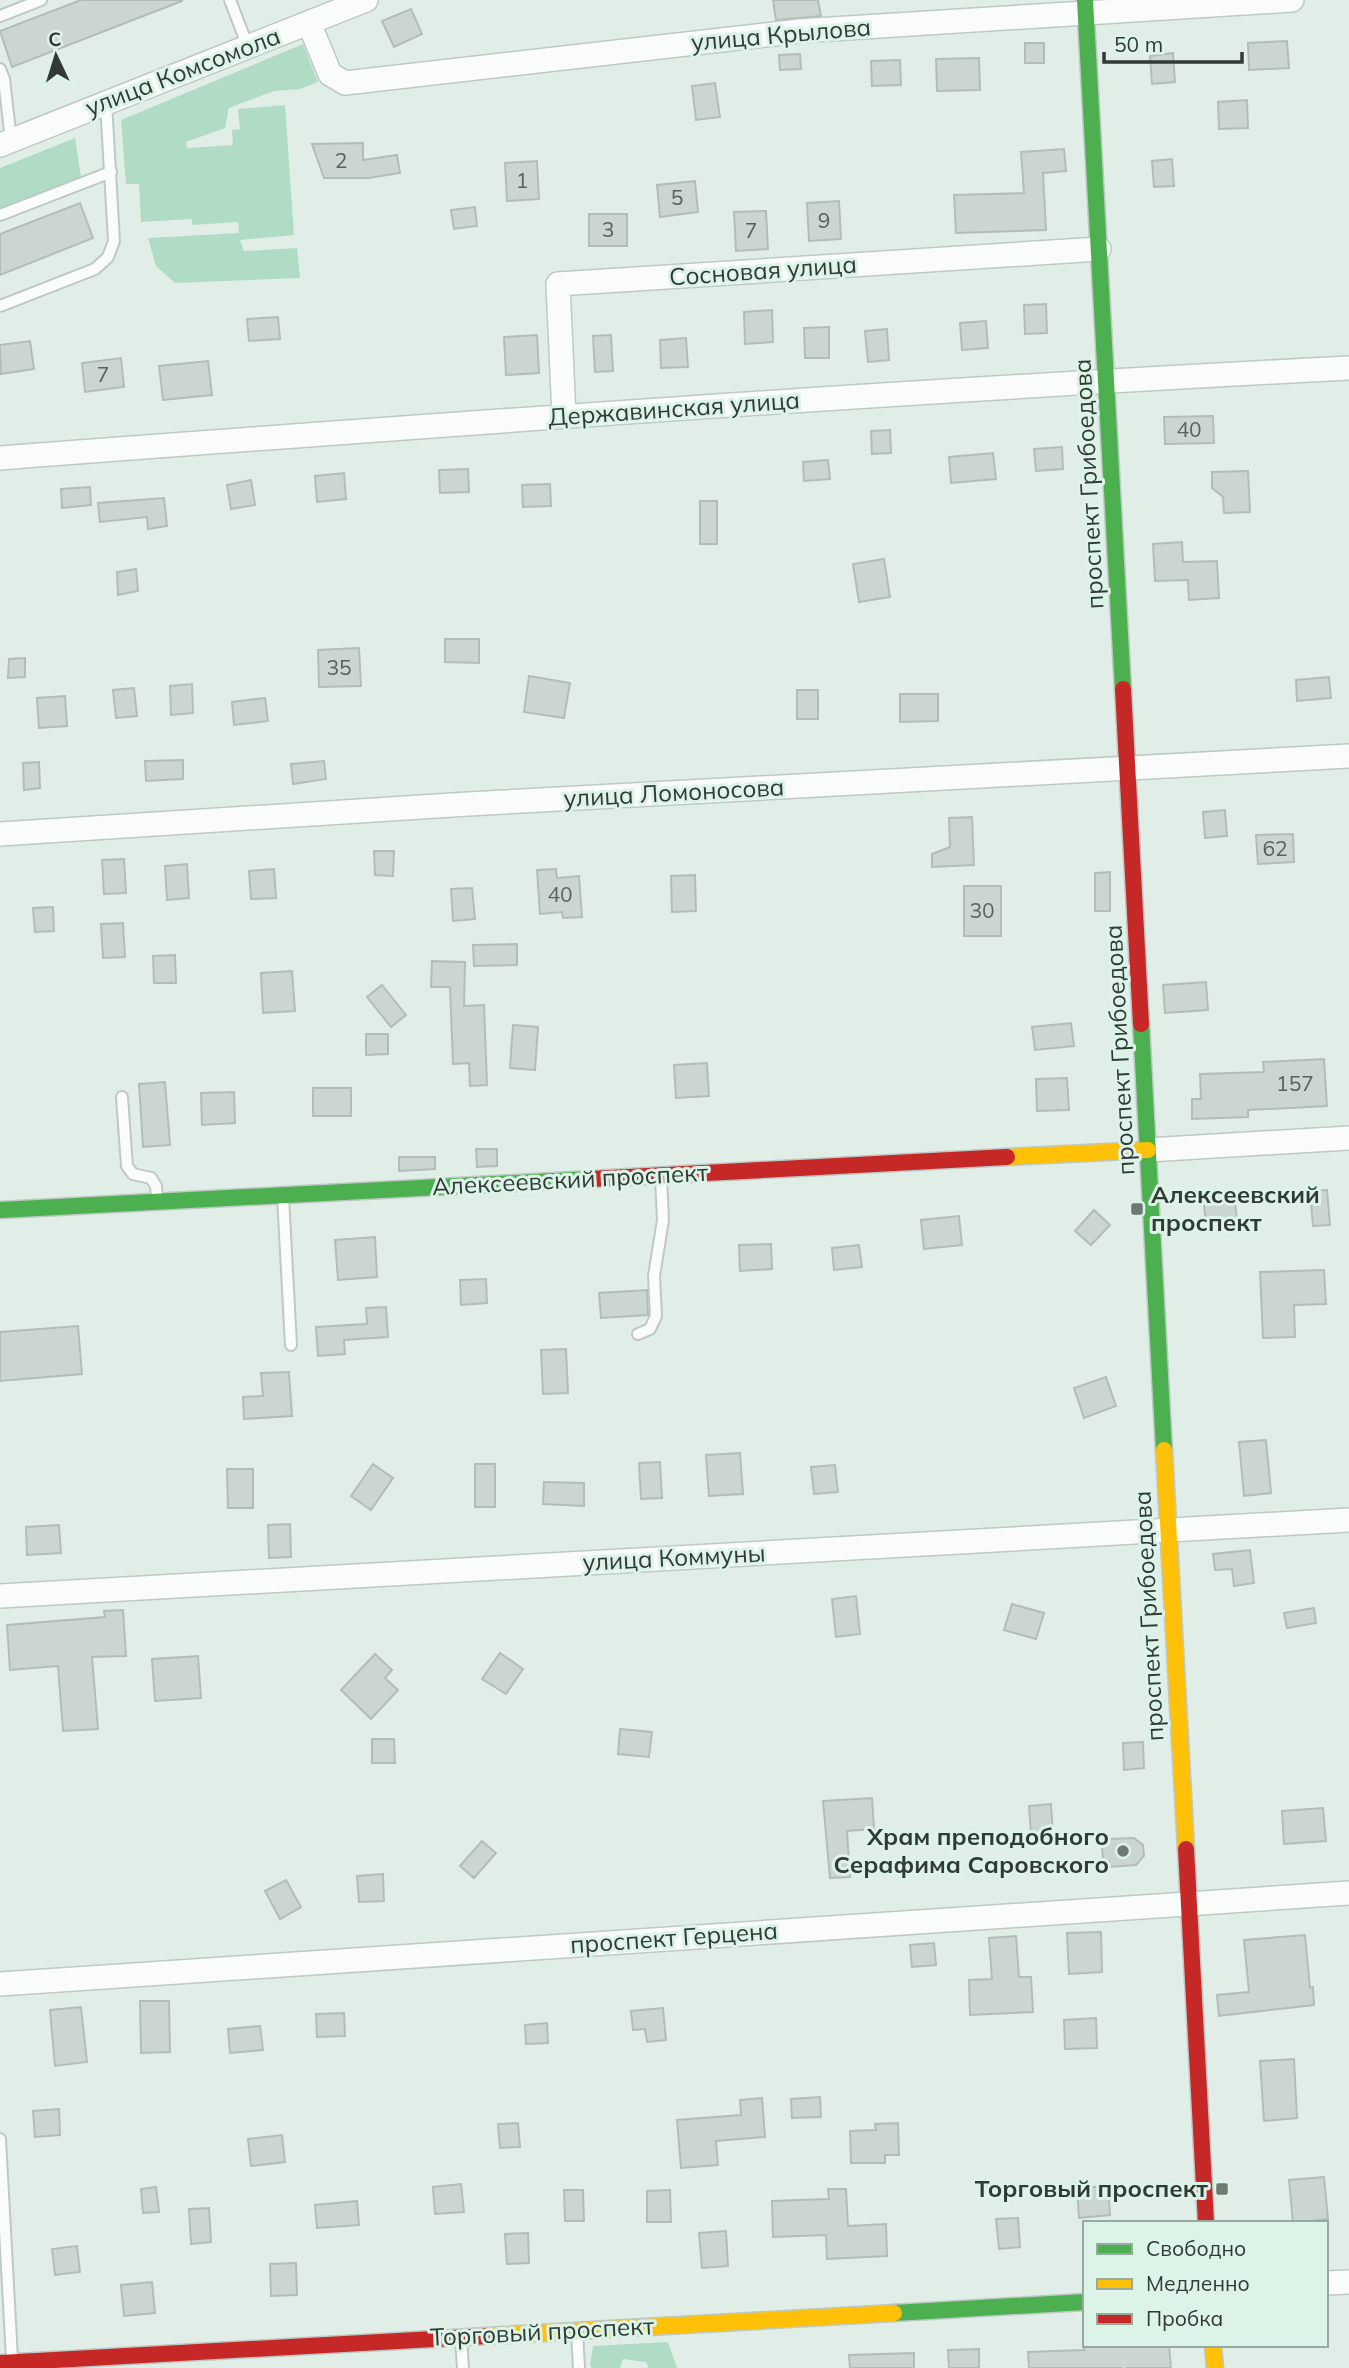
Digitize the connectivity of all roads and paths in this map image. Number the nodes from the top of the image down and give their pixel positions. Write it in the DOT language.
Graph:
graph roads {
  1 [pos="41,0"];
  2 [pos="230,0"];
  3 [pos="366,0"];
  4 [pos="1292,0"];
  5 [pos="1086,6"];
  6 [pos="0,16"];
  7 [pos="309,23"];
  8 [pos="248,47"];
  9 [pos="0,69"];
  10 [pos="106,103"];
  11 [pos="4,137"];
  12 [pos="111,172"];
  13 [pos="0,215"];
  14 [pos="1099,249"];
  15 [pos="0,306"];
  16 [pos="1349,368"];
  17 [pos="1107,380"];
  18 [pos="564,416"];
  19 [pos="0,458"];
  20 [pos="1349,756"];
  21 [pos="1128,768"];
  22 [pos="0,834"];
  23 [pos="122,1097"];
  24 [pos="1349,1138"];
  25 [pos="1148,1150"];
  26 [pos="661,1176"];
  27 [pos="283,1195"];
  28 [pos="157,1202"];
  29 [pos="0,1210"];
  30 [pos="638,1334"];
  31 [pos="292,1345"];
  32 [pos="1349,1520"];
  33 [pos="1166,1531"];
  34 [pos="0,1596"];
  35 [pos="1349,1893"];
  36 [pos="1189,1903"];
  37 [pos="0,1984"];
  38 [pos="0,2138"];
  39 [pos="1206,2221"];
  40 [pos="1349,2282"];
  41 [pos="1328,2283"];
  42 [pos="1083,2302"];
  43 [pos="577,2330"];
  44 [pos="461,2337"];
  45 [pos="1123,2347"];
  46 [pos="1213,2347"];
  47 [pos="6,2363"];
  48 [pos="463,2368"];
  49 [pos="579,2368"];
  50 [pos="1124,2368"];
  51 [pos="1214,2368"];
  1 -- 6 [label="lane"];
  2 -- 8 [label="lane"];
  3 -- 7 [label="street, улица Комсомола"];
  4 -- 5 [label="street, улица Крылова"];
  5 -- 7 [label="street, улица Крылова"];
  5 -- 14 [label="street, проспект Грибоедова"];
  7 -- 8 [label="street, улица Комсомола"];
  8 -- 10 [label="street, улица Комсомола"];
  9 -- 11 [label="lane"];
  10 -- 11 [label="street, улица Комсомола"];
  10 -- 12 [label="lane"];
  12 -- 13 [label="lane"];
  12 -- 15 [label="lane"];
  14 -- 17 [label="street, проспект Грибоедова"];
  14 -- 18 [label="street, Сосновая улица"];
  16 -- 17 [label="street, Державинская улица"];
  17 -- 18 [label="street, Державинская улица"];
  17 -- 21 [label="street, проспект Грибоедова"];
  18 -- 19 [label="street, Державинская улица"];
  20 -- 21 [label="street, улица Ломоносова"];
  21 -- 22 [label="street, улица Ломоносова"];
  21 -- 25 [label="street, проспект Грибоедова"];
  23 -- 28 [label="lane"];
  24 -- 25 [label="street, Алексеевский проспект"];
  25 -- 26 [label="street, Алексеевский проспект"];
  25 -- 33 [label="street, проспект Грибоедова"];
  26 -- 27 [label="street, Алексеевский проспект"];
  26 -- 30 [label="lane"];
  27 -- 28 [label="street, Алексеевский проспект"];
  27 -- 31 [label="lane"];
  28 -- 29 [label="street, Алексеевский проспект"];
  32 -- 33 [label="street, улица Коммуны"];
  33 -- 34 [label="street, улица Коммуны"];
  33 -- 36 [label="street, проспект Грибоедова"];
  35 -- 36 [label="street, проспект Герцена"];
  36 -- 37 [label="street, проспект Герцена"];
  36 -- 39 [label="street, проспект Грибоедова"];
  38 -- 47 [label="lane"];
  40 -- 41 [label="street"];
  42 -- 43 [label="street, Торговый проспект"];
  43 -- 44 [label="street, Торговый проспект"];
  43 -- 49 [label="lane"];
  44 -- 47 [label="street, Торговый проспект"];
  44 -- 48 [label="lane"];
  45 -- 50 [label="path"];
  46 -- 51 [label="street"];
}
